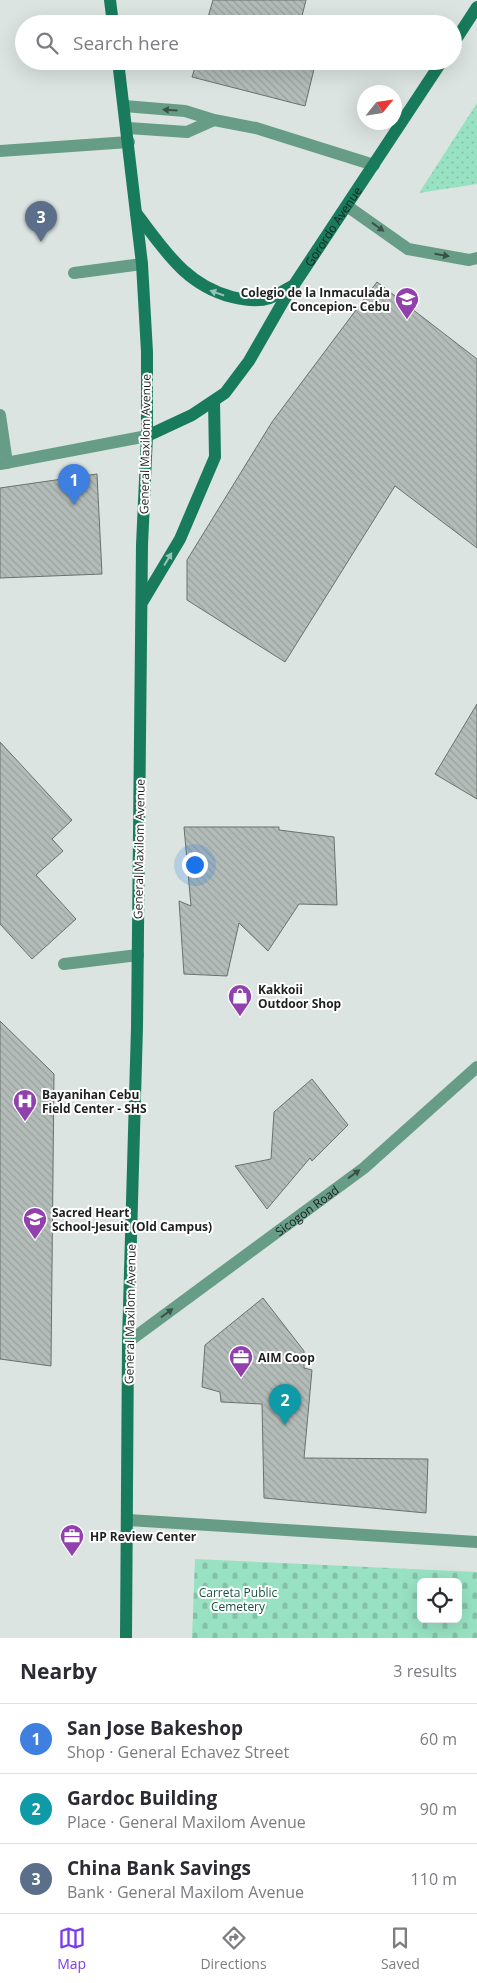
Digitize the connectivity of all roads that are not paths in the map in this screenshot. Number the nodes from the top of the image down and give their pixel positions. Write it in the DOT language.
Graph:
graph roads {
  1 [pos="110,0"];
  2 [pos="477,7"];
  3 [pos="112,15"];
  4 [pos="462,30"];
  5 [pos="119,70"];
  6 [pos="436,70"];
  7 [pos="124,106"];
  8 [pos="214,120"];
  9 [pos="128,128"];
  10 [pos="129,142"];
  11 [pos="0,151"];
  12 [pos="374,165"];
  13 [pos="348,206"];
  14 [pos="136,212"];
  15 [pos="477,258"];
  16 [pos="142,264"];
  17 [pos="74,273"];
  18 [pos="296,284"];
  19 [pos="214,401"];
  20 [pos="0,415"];
  21 [pos="147,436"];
  22 [pos="3,464"];
  23 [pos="143,601"];
  24 [pos="138,955"];
  25 [pos="64,964"];
  26 [pos="477,1067"];
  27 [pos="128,1342"];
  28 [pos="128,1520"];
  29 [pos="477,1542"];
  30 [pos="126,1638"];
  1 -- 3 [label="main road"];
  2 -- 4 [label="main road"];
  5 -- 7 [label="main road, General Maxilom Avenue"];
  6 -- 12 [label="main road, Gorordo Avenue"];
  8 -- 7 [label="street, one-way"];
  7 -- 9 [label="main road, General Maxilom Avenue"];
  8 -- 9 [label="street"];
  8 -- 12 [label="street"];
  9 -- 10 [label="main road, General Maxilom Avenue"];
  10 -- 11 [label="street"];
  10 -- 14 [label="main road, General Maxilom Avenue"];
  12 -- 13 [label="main road, Gorordo Avenue"];
  13 -- 15 [label="street, one-way"];
  13 -- 18 [label="main road, Gorordo Avenue"];
  14 -- 16 [label="main road, General Maxilom Avenue"];
  18 -- 14 [label="main road, one-way"];
  16 -- 17 [label="street"];
  16 -- 21 [label="main road, General Maxilom Avenue"];
  18 -- 19 [label="main road, Gorordo Avenue"];
  19 -- 21 [label="main road, Gorordo Avenue"];
  23 -- 19 [label="main road, one-way"];
  20 -- 22 [label="street"];
  21 -- 22 [label="street"];
  21 -- 23 [label="main road, General Maxilom Avenue"];
  23 -- 24 [label="main road, General Maxilom Avenue"];
  24 -- 25 [label="street"];
  24 -- 27 [label="main road, General Maxilom Avenue"];
  27 -- 26 [label="street, Sicogon Road, one-way"];
  27 -- 28 [label="main road, General Maxilom Avenue"];
  28 -- 29 [label="street"];
  28 -- 30 [label="main road, General Maxilom Avenue"];
}
